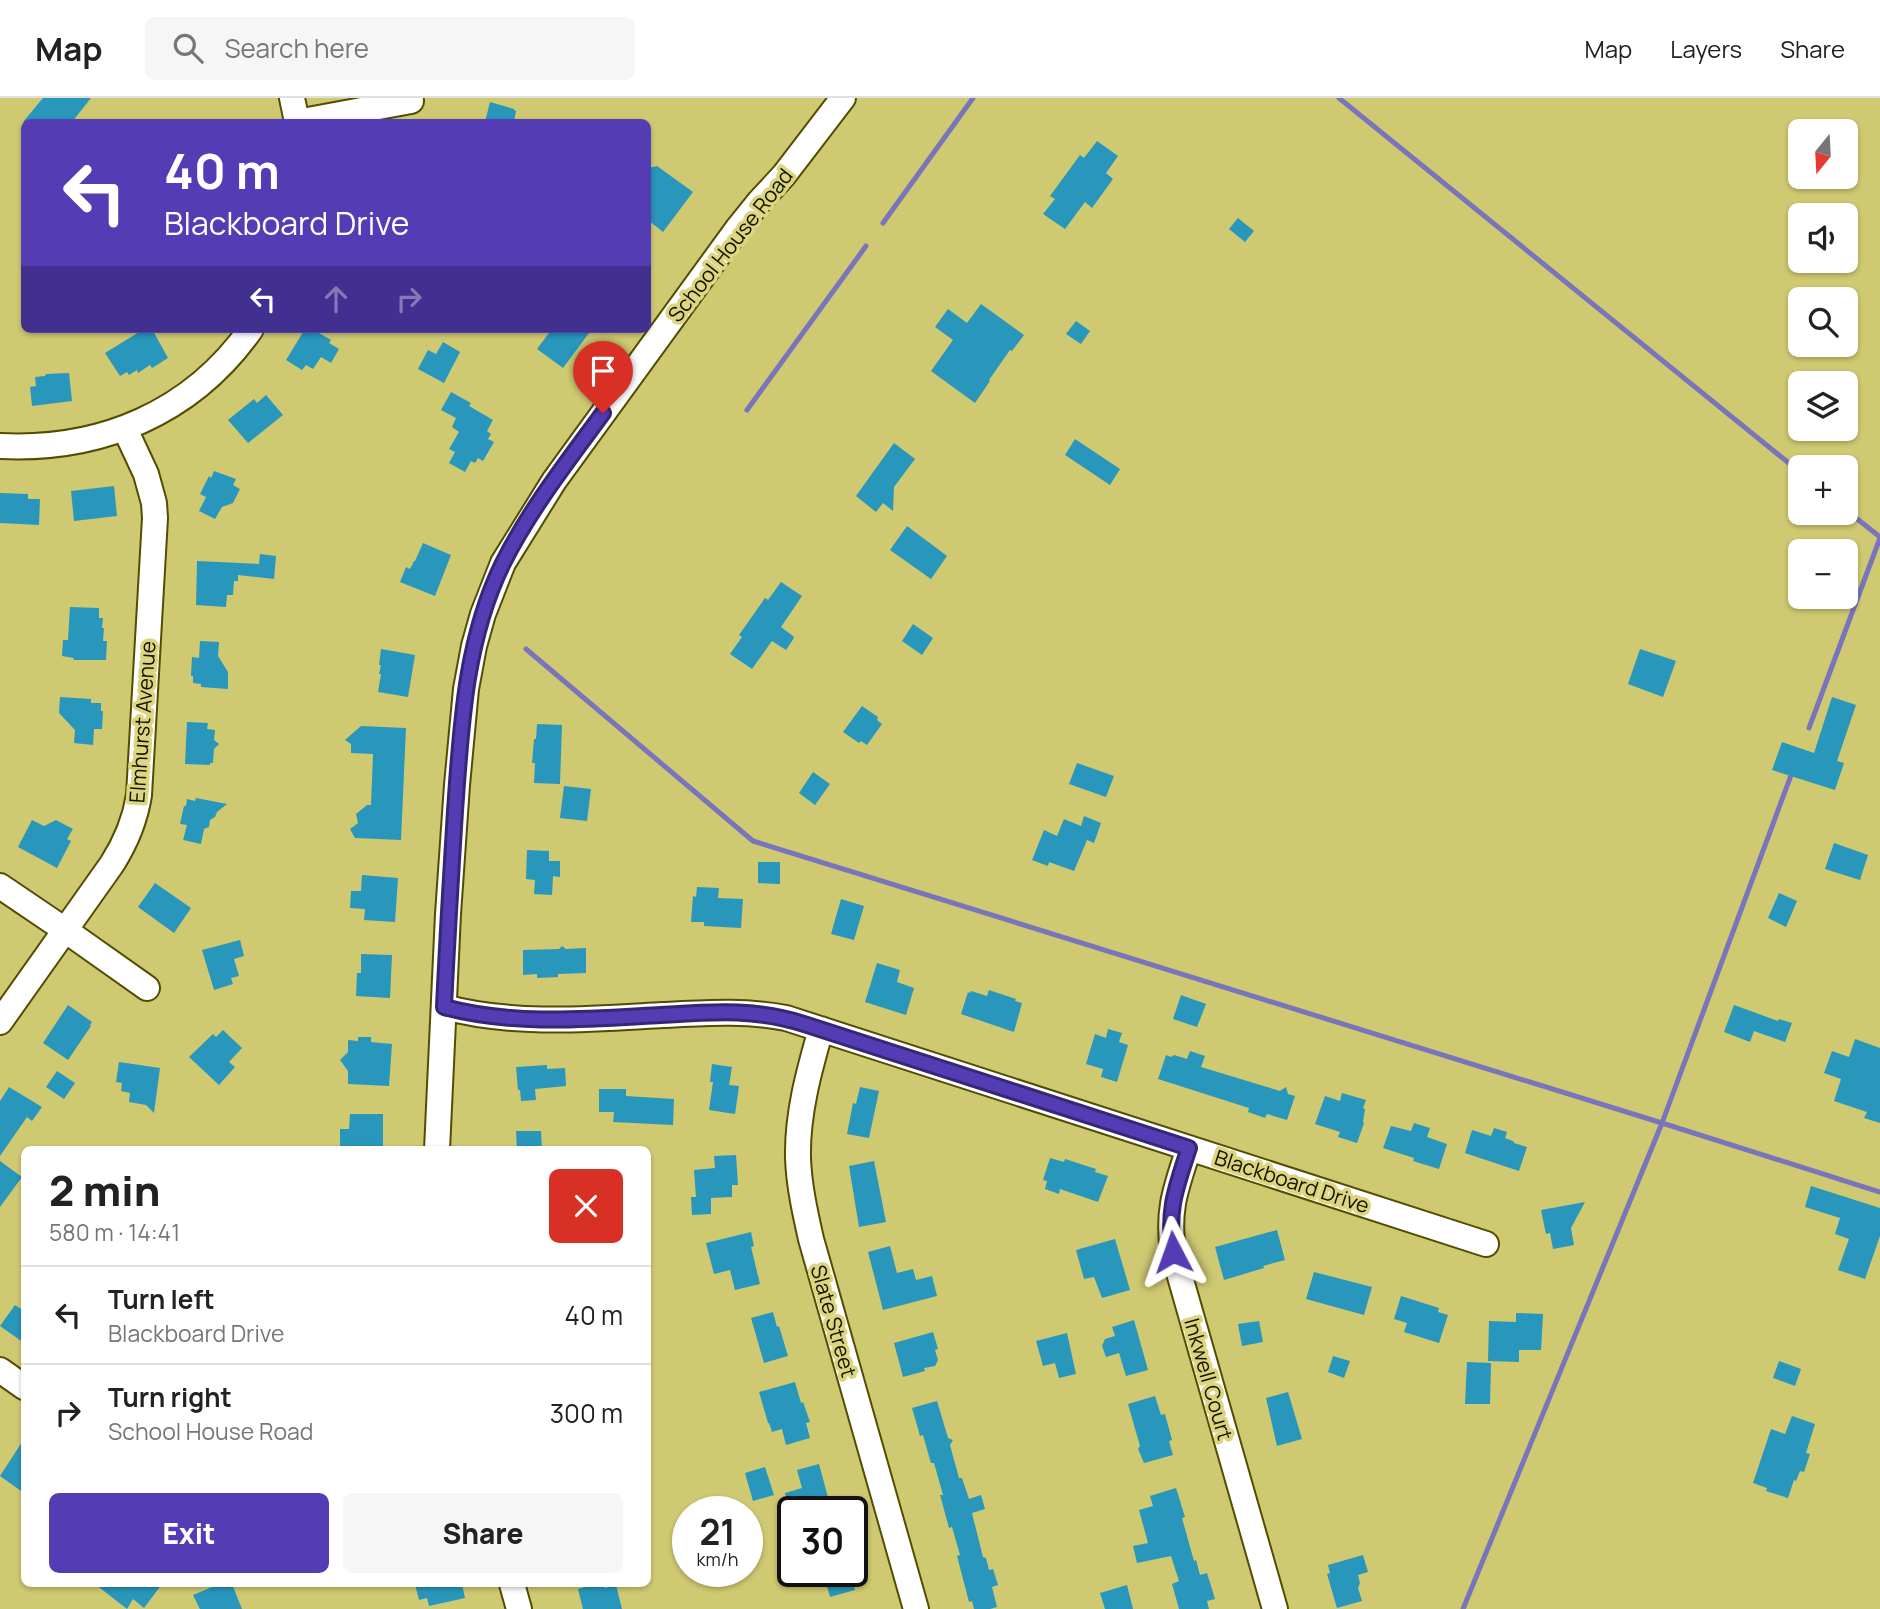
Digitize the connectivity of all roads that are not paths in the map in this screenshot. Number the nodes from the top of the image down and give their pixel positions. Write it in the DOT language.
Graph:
graph roads {
  1 [pos="292,98"];
  2 [pos="844,98"];
  3 [pos="411,101"];
  4 [pos="296,119"];
  5 [pos="313,119"];
  6 [pos="248,333"];
  7 [pos="125,429"];
  8 [pos="0,446"];
  9 [pos="0,886"];
  10 [pos="65,930"];
  11 [pos="147,988"];
  12 [pos="444,1007"];
  13 [pos="0,1022"];
  14 [pos="821,1029"];
  15 [pos="437,1146"];
  16 [pos="1189,1148"];
  17 [pos="1486,1244"];
  18 [pos="0,1370"];
  19 [pos="21,1385"];
  20 [pos="513,1587"];
  21 [pos="519,1609"];
  22 [pos="916,1609"];
  23 [pos="1275,1609"];
  1 -- 4 [label="street"];
  2 -- 12 [label="street, School House Road"];
  3 -- 5 [label="street"];
  6 -- 7 [label="street"];
  7 -- 8 [label="street"];
  7 -- 10 [label="street, Elmhurst Avenue"];
  9 -- 10 [label="street"];
  10 -- 11 [label="street"];
  10 -- 13 [label="street, Elmhurst Avenue"];
  12 -- 14 [label="street, Blackboard Drive"];
  12 -- 15 [label="street, School House Road"];
  14 -- 16 [label="street, Blackboard Drive"];
  14 -- 22 [label="street, Slate Street"];
  16 -- 17 [label="street, Blackboard Drive"];
  16 -- 23 [label="street, Inkwell Court"];
  18 -- 19 [label="street"];
  20 -- 21 [label="street"];
}
